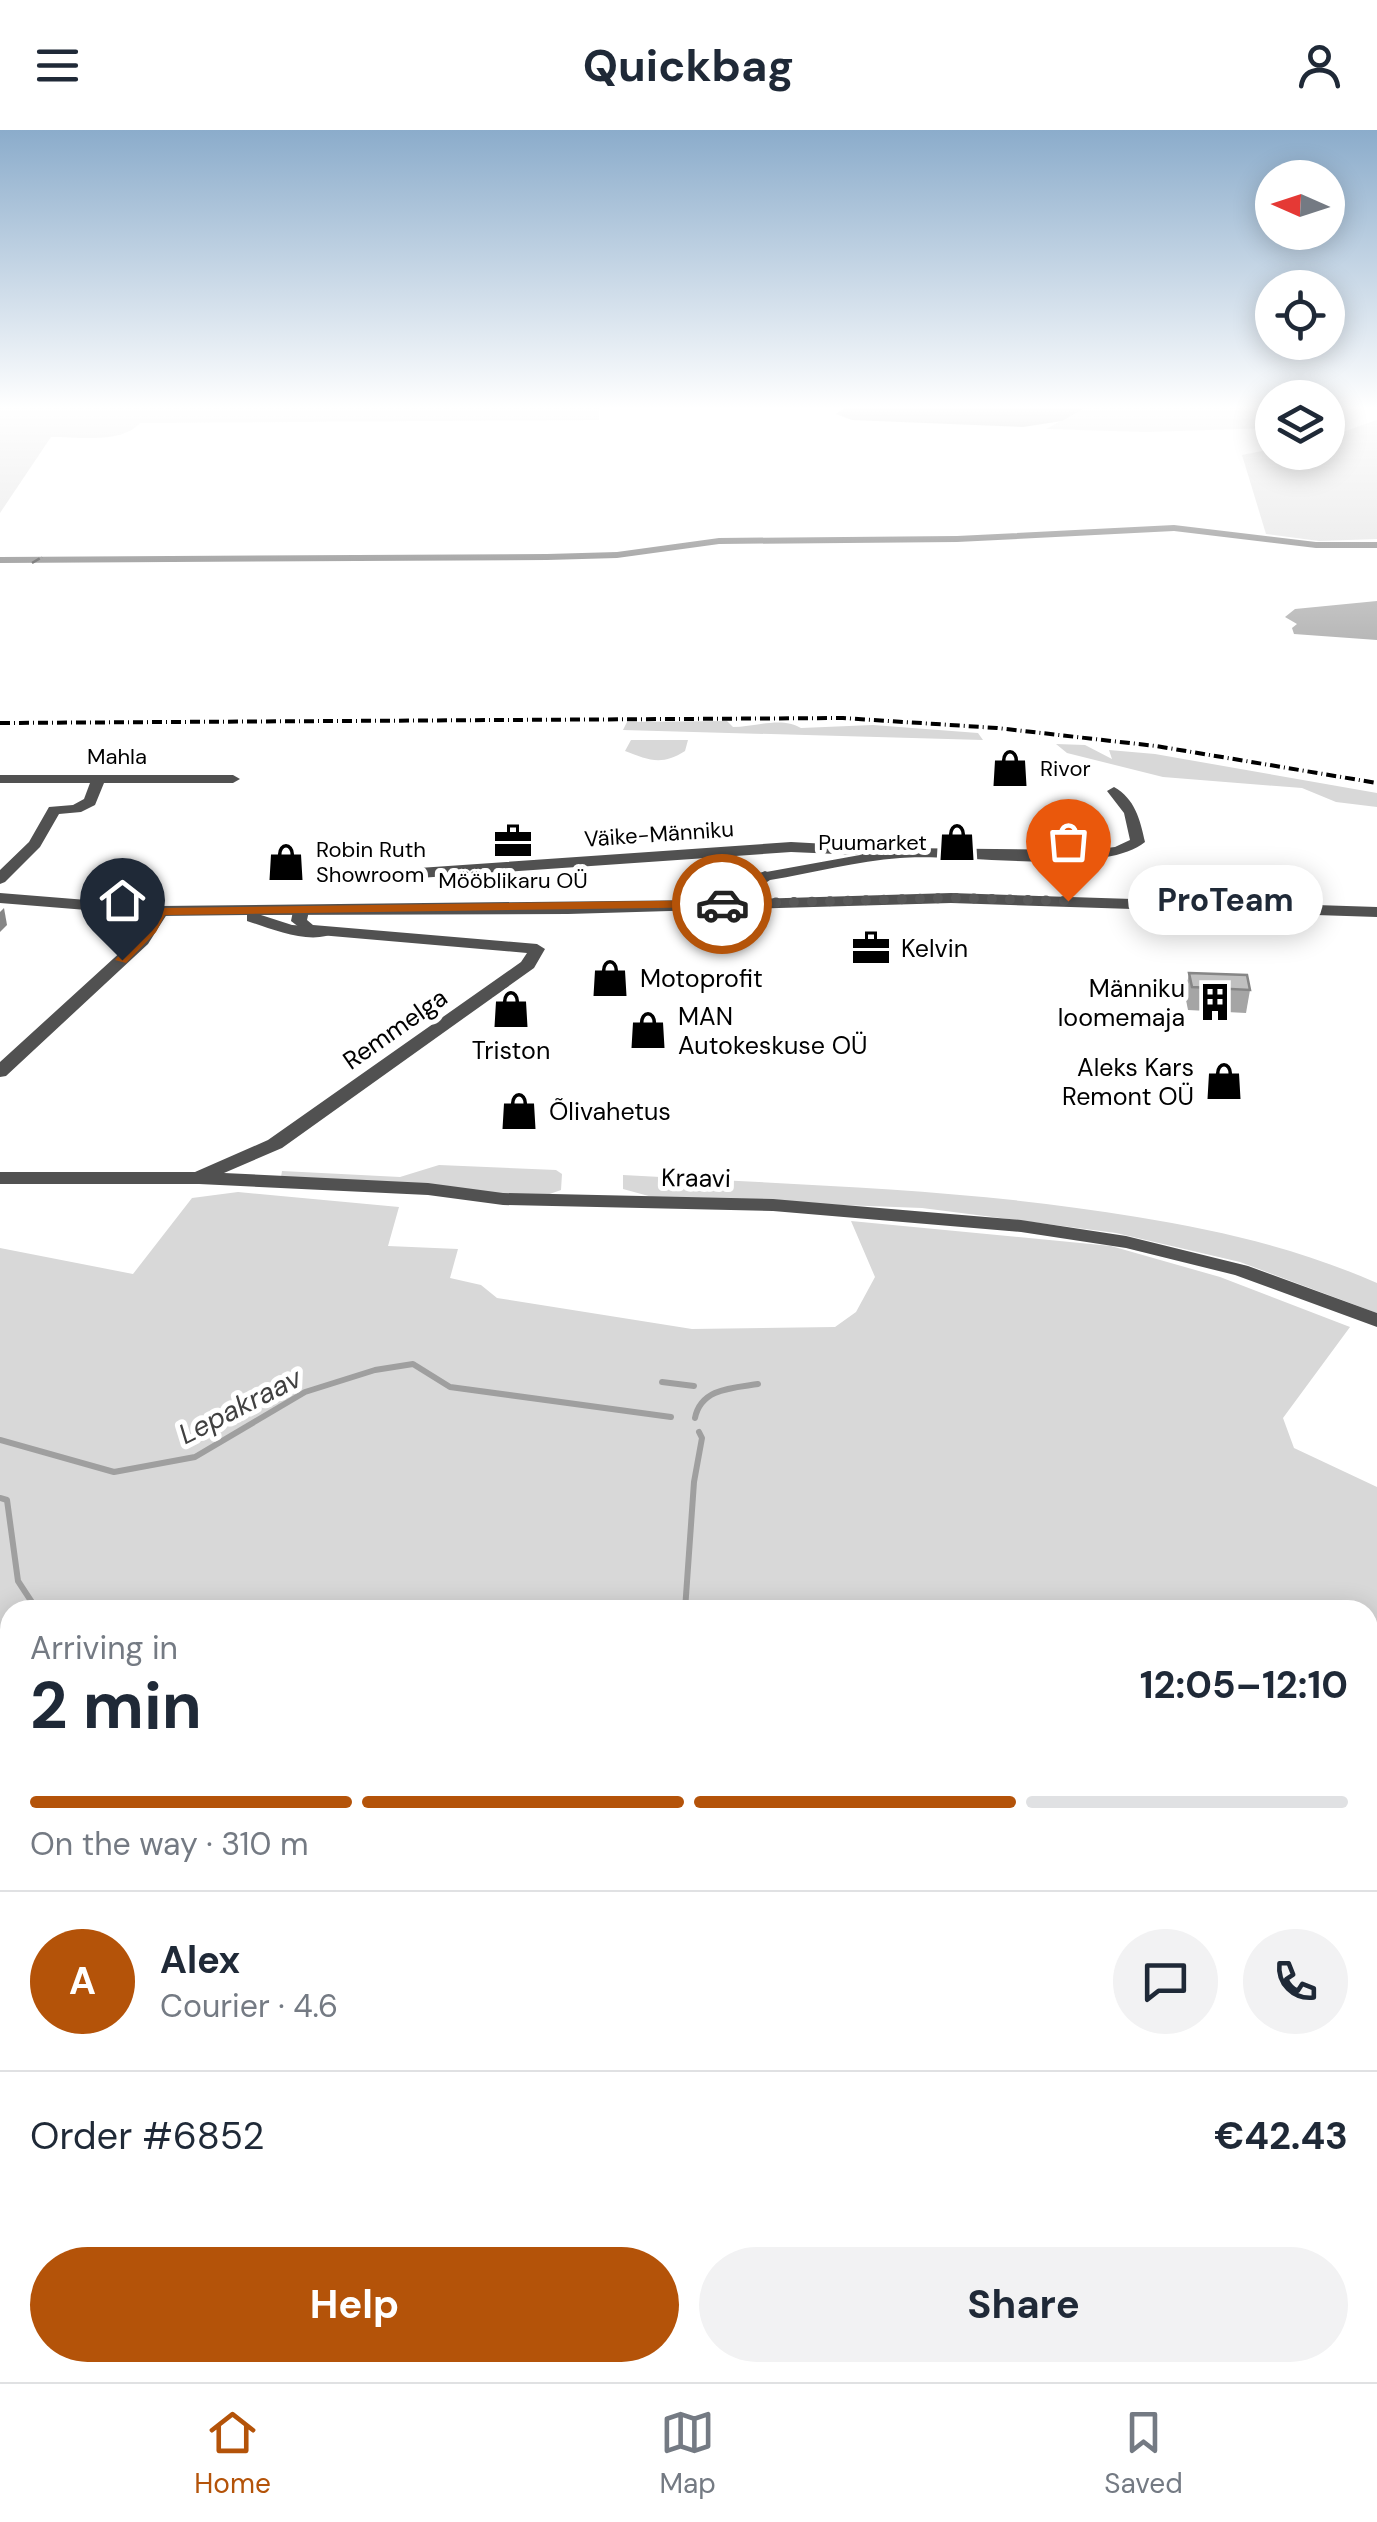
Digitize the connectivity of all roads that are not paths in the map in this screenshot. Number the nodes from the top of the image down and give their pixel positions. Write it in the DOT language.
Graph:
graph roads {
  1 [pos="1377,545"];
  2 [pos="0,560"];
  3 [pos="0,779"];
  4 [pos="99,779"];
  5 [pos="233,779"];
  6 [pos="1114,791"];
  7 [pos="902,853"];
  8 [pos="419,873"];
  9 [pos="766,876"];
  10 [pos="0,879"];
  11 [pos="0,898"];
  12 [pos="754,904"];
  13 [pos="676,906"];
  14 [pos="301,911"];
  15 [pos="322,911"];
  16 [pos="161,912"];
  17 [pos="221,912"];
  18 [pos="1377,912"];
  19 [pos="329,931"];
  20 [pos="0,1072"];
  21 [pos="275,1144"];
  22 [pos="0,1178"];
  23 [pos="199,1178"];
  24 [pos="243,1182"];
  25 [pos="1377,1320"];
  1 -- 2 [label="street"];
  3 -- 4 [label="street, Mahla"];
  4 -- 5 [label="street, Mahla"];
  4 -- 10 [label="street"];
  6 -- 7 [label="street, Väike-Männiku"];
  7 -- 8 [label="street, Väike-Männiku"];
  7 -- 9 [label="street, Väike-Männiku"];
  9 -- 12 [label="street"];
  9 -- 13 [label="street, Väike-Männiku"];
  11 -- 16 [label="street"];
  12 -- 13 [label="street"];
  12 -- 18 [label="street"];
  13 -- 15 [label="street"];
  14 -- 15 [label="street"];
  14 -- 17 [label="street"];
  14 -- 19 [label="street"];
  15 -- 19 [label="street"];
  16 -- 17 [label="street"];
  16 -- 20 [label="street"];
  17 -- 19 [label="street"];
  19 -- 21 [label="street, Remmelga"];
  21 -- 23 [label="street, Remmelga"];
  21 -- 24 [label="street, Remmelga"];
  22 -- 23 [label="street, Kraavi"];
  23 -- 24 [label="street, Kraavi"];
  24 -- 25 [label="street, Kraavi"];
}
